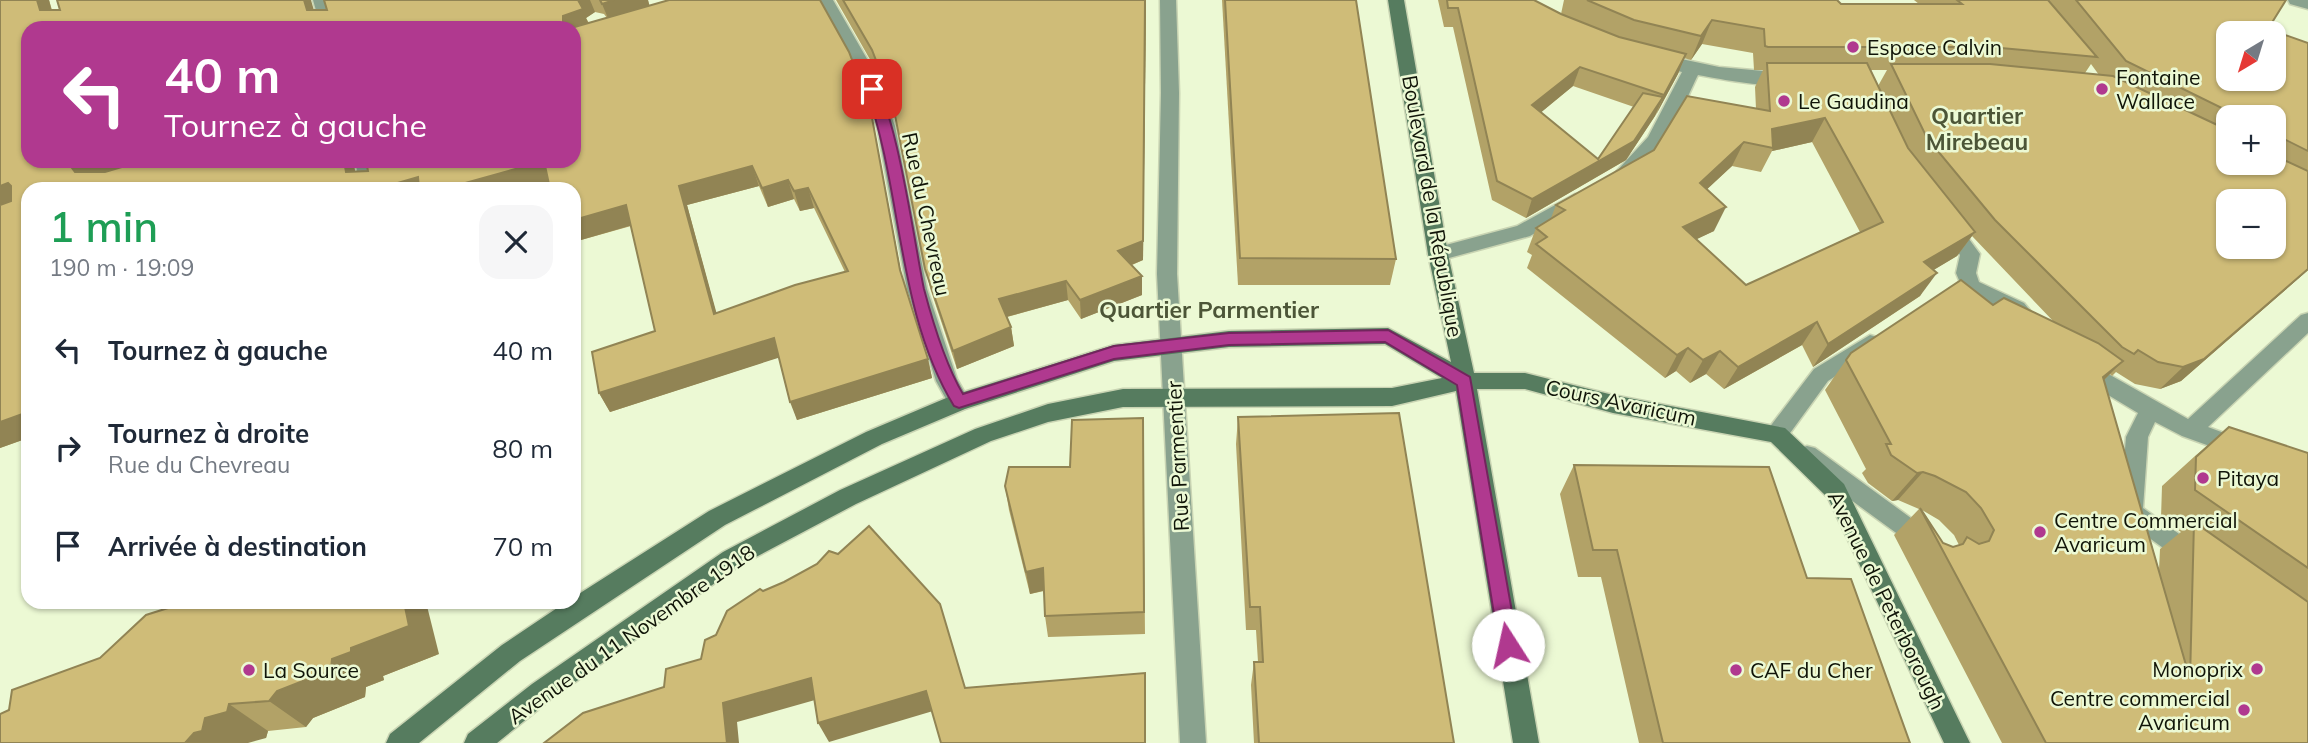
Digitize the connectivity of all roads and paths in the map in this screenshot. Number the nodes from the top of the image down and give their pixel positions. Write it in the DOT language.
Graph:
graph roads {
  1 [pos="321,0"];
  2 [pos="825,0"];
  3 [pos="1168,0"];
  4 [pos="1396,0"];
  5 [pos="2296,0"];
  6 [pos="2308,4"];
  7 [pos="327,21"];
  8 [pos="1631,53"];
  9 [pos="1692,69"];
  10 [pos="1810,79"];
  11 [pos="1939,214"];
  12 [pos="1438,254"];
  13 [pos="2308,321"];
  14 [pos="2035,325"];
  15 [pos="1888,331"];
  16 [pos="1172,344"];
  17 [pos="2071,359"];
  18 [pos="1465,381"];
  19 [pos="1174,398"];
  20 [pos="959,401"];
  21 [pos="2150,410"];
  22 [pos="2190,429"];
  23 [pos="1777,434"];
  24 [pos="2256,454"];
  25 [pos="1936,554"];
  26 [pos="2208,568"];
  27 [pos="581,605"];
  28 [pos="575,609"];
  29 [pos="399,743"];
  30 [pos="477,743"];
  31 [pos="1193,743"];
  32 [pos="1526,743"];
  33 [pos="1958,743"];
  1 -- 7 [label="street"];
  2 -- 20 [label="street, Rue du Chevreau"];
  3 -- 16 [label="street, Rue Parmentier"];
  4 -- 12 [label="main road, Boulevard de la République"];
  5 -- 6 [label="street"];
  8 -- 9 [label="street"];
  9 -- 10 [label="street"];
  9 -- 12 [label="street"];
  11 -- 14 [label="street"];
  12 -- 18 [label="main road, Boulevard de la République"];
  13 -- 22 [label="street"];
  15 -- 23 [label="street"];
  16 -- 18 [label="main road, Avenue du 11 Novembre 1918"];
  16 -- 19 [label="street, Rue Parmentier"];
  16 -- 20 [label="main road, Avenue du 11 Novembre 1918"];
  17 -- 21 [label="street"];
  18 -- 19 [label="main road, Avenue du 11 Novembre 1918"];
  18 -- 23 [label="main road, Cours Avaricum"];
  18 -- 32 [label="main road, Boulevard de la République"];
  19 -- 30 [label="main road, Avenue du 11 Novembre 1918"];
  19 -- 31 [label="street, Rue Parmentier"];
  20 -- 27 [label="main road, Avenue du 11 Novembre 1918"];
  21 -- 22 [label="street"];
  21 -- 26 [label="street"];
  22 -- 24 [label="street"];
  23 -- 25 [label="street"];
  23 -- 33 [label="main road, Avenue de Peterborough"];
  28 -- 29 [label="main road, Avenue du 11 Novembre 1918"];
}
